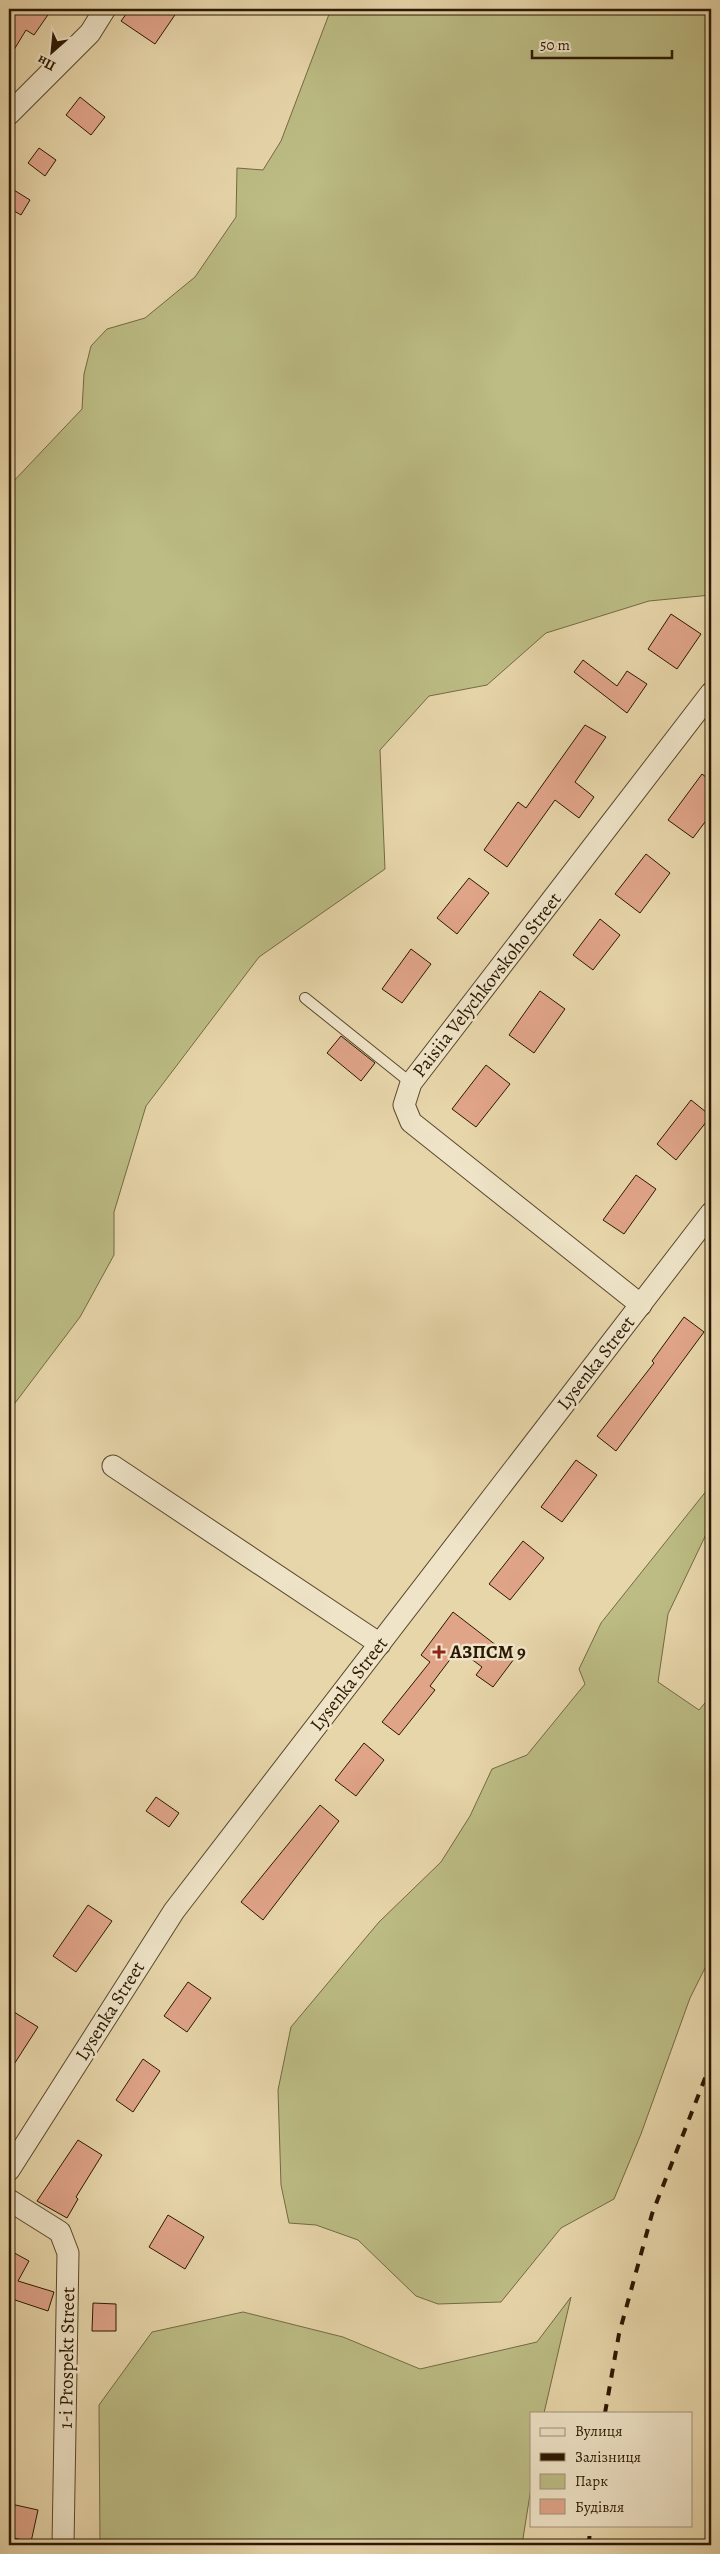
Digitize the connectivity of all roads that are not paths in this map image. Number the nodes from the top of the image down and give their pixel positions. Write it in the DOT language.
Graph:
graph roads {
  1 [pos="105,9"];
  2 [pos="9,114"];
  3 [pos="711,693"];
  4 [pos="305,998"];
  5 [pos="411,1083"];
  6 [pos="711,1214"];
  7 [pos="641,1305"];
  8 [pos="113,1466"];
  9 [pos="380,1644"];
  10 [pos="9,2170"];
  11 [pos="9,2200"];
  12 [pos="63,2545"];
  1 -- 2 [label="street"];
  3 -- 5 [label="street, Paisiia Velychkovskoho Street"];
  4 -- 5 [label="lane"];
  5 -- 7 [label="street, Paisiia Velychkovskoho Street"];
  6 -- 7 [label="street, Lysenka Street"];
  7 -- 9 [label="street, Lysenka Street"];
  8 -- 9 [label="street"];
  9 -- 10 [label="street, Lysenka Street"];
  11 -- 12 [label="street, 1-i Prospekt Street"];
}
